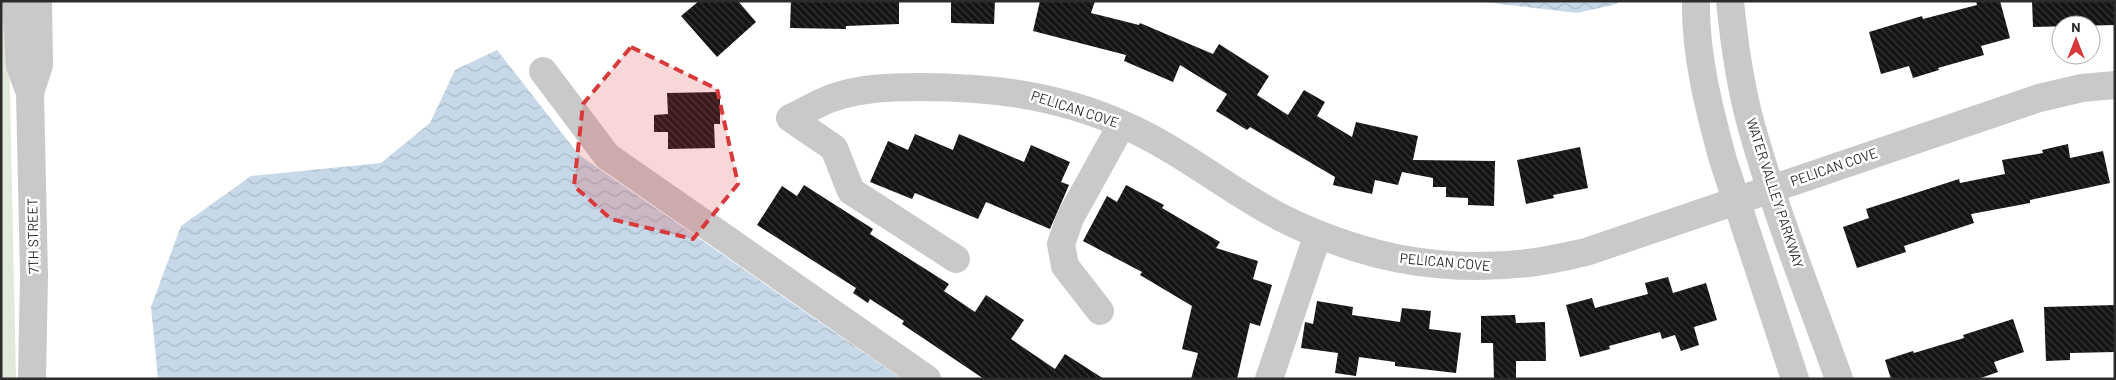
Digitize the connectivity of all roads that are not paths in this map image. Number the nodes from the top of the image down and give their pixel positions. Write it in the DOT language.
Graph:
graph roads {
  1 [pos="16,1"];
  2 [pos="38,1"];
  3 [pos="1696,1"];
  4 [pos="1730,1"];
  5 [pos="544,71"];
  6 [pos="2115,84"];
  7 [pos="30,93"];
  8 [pos="1122,124"];
  9 [pos="1771,188"];
  10 [pos="1736,201"];
  11 [pos="1318,234"];
  12 [pos="956,259"];
  13 [pos="1100,311"];
  14 [pos="32,379"];
  15 [pos="927,379"];
  16 [pos="1269,379"];
  17 [pos="1795,379"];
  18 [pos="1840,379"];
  1 -- 7 [label="street, 7TH STREET"];
  2 -- 7 [label="street, 7TH STREET"];
  3 -- 10 [label="street"];
  4 -- 9 [label="street, WATER VALLEY PARKWAY"];
  5 -- 15 [label="street"];
  6 -- 9 [label="street, PELICAN COVE"];
  7 -- 14 [label="street, 7TH STREET"];
  8 -- 11 [label="street, PELICAN COVE"];
  8 -- 12 [label="street, PELICAN COVE"];
  8 -- 13 [label="street"];
  9 -- 10 [label="street, PELICAN COVE"];
  9 -- 18 [label="street, WATER VALLEY PARKWAY"];
  10 -- 11 [label="street, PELICAN COVE"];
  10 -- 17 [label="street"];
  11 -- 16 [label="street"];
}
